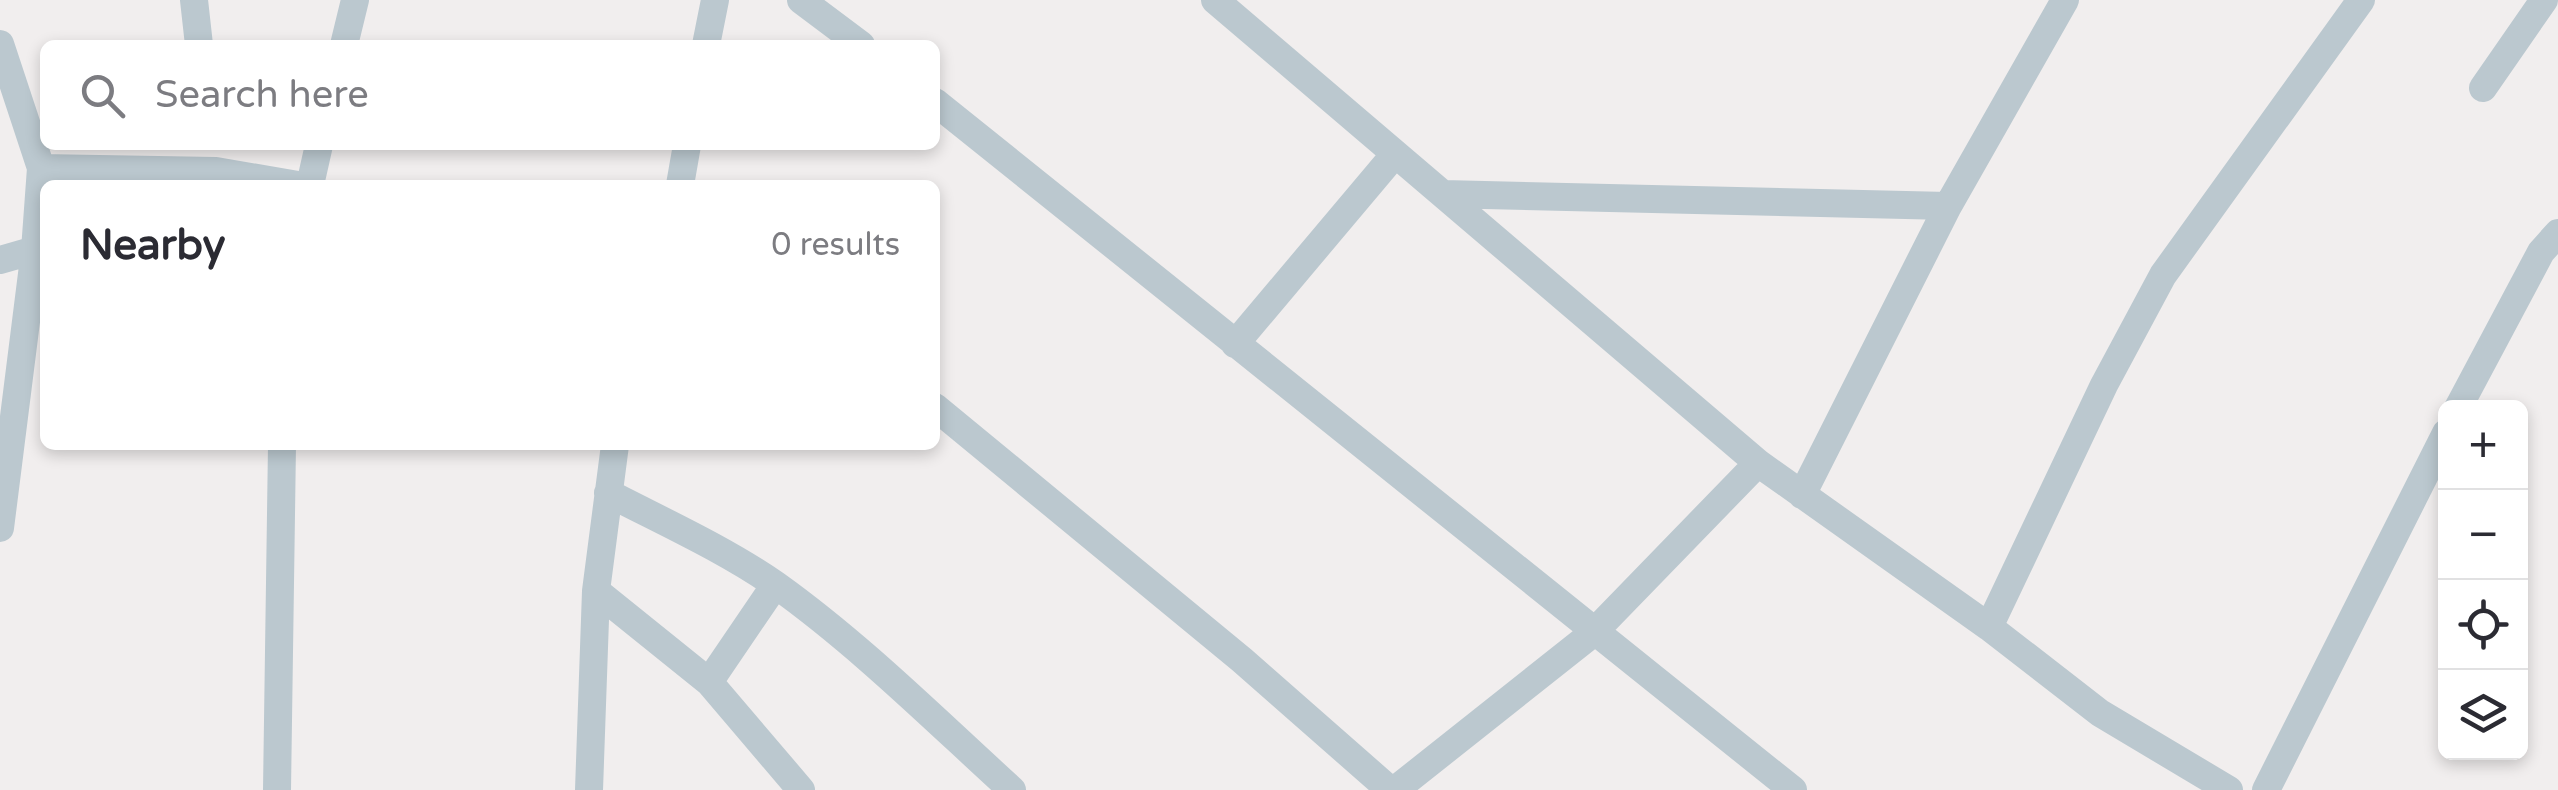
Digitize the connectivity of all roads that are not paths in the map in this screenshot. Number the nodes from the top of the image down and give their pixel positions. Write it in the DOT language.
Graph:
graph roads {
  1 [pos="194,0"];
  2 [pos="355,0"];
  3 [pos="715,0"];
  4 [pos="801,0"];
  5 [pos="1215,0"];
  6 [pos="2065,0"];
  7 [pos="2361,0"];
  8 [pos="2544,0"];
  9 [pos="198,40"];
  10 [pos="345,40"];
  11 [pos="707,40"];
  12 [pos="854,40"];
  13 [pos="0,44"];
  14 [pos="2482,88"];
  15 [pos="940,106"];
  16 [pos="318,150"];
  17 [pos="686,150"];
  18 [pos="1395,154"];
  19 [pos="214,158"];
  20 [pos="40,168"];
  21 [pos="282,180"];
  22 [pos="311,180"];
  23 [pos="681,180"];
  24 [pos="1443,194"];
  25 [pos="1948,206"];
  26 [pos="2558,233"];
  27 [pos="35,250"];
  28 [pos="0,260"];
  29 [pos="1235,344"];
  30 [pos="2462,400"];
  31 [pos="940,411"];
  32 [pos="2438,449"];
  33 [pos="282,450"];
  34 [pos="614,450"];
  35 [pos="1758,463"];
  36 [pos="608,493"];
  37 [pos="1802,494"];
  38 [pos="0,528"];
  39 [pos="775,584"];
  40 [pos="596,590"];
  41 [pos="1989,628"];
  42 [pos="1593,633"];
  43 [pos="709,682"];
  44 [pos="277,790"];
  45 [pos="590,790"];
  46 [pos="801,790"];
  47 [pos="1012,790"];
  48 [pos="1393,790"];
  49 [pos="1793,790"];
  50 [pos="2229,790"];
  51 [pos="2266,790"];
  1 -- 9 [label="street"];
  2 -- 10 [label="street"];
  3 -- 11 [label="street"];
  4 -- 12 [label="street"];
  5 -- 18 [label="street"];
  6 -- 25 [label="street"];
  7 -- 41 [label="street"];
  8 -- 14 [label="street"];
  13 -- 20 [label="street"];
  15 -- 29 [label="street"];
  16 -- 22 [label="street"];
  17 -- 23 [label="street"];
  18 -- 24 [label="street"];
  18 -- 29 [label="street"];
  19 -- 20 [label="street"];
  19 -- 21 [label="street"];
  20 -- 27 [label="street"];
  24 -- 25 [label="street"];
  24 -- 35 [label="street"];
  25 -- 37 [label="street"];
  26 -- 30 [label="street"];
  27 -- 28 [label="street"];
  27 -- 38 [label="street"];
  29 -- 42 [label="street"];
  31 -- 48 [label="street"];
  32 -- 51 [label="street"];
  33 -- 44 [label="street"];
  34 -- 36 [label="street"];
  35 -- 37 [label="street"];
  35 -- 42 [label="street"];
  36 -- 39 [label="street"];
  36 -- 40 [label="street"];
  37 -- 41 [label="street"];
  39 -- 43 [label="street"];
  39 -- 47 [label="street"];
  40 -- 43 [label="street"];
  40 -- 45 [label="street"];
  41 -- 50 [label="street"];
  42 -- 48 [label="street"];
  42 -- 49 [label="street"];
  43 -- 46 [label="street"];
}
